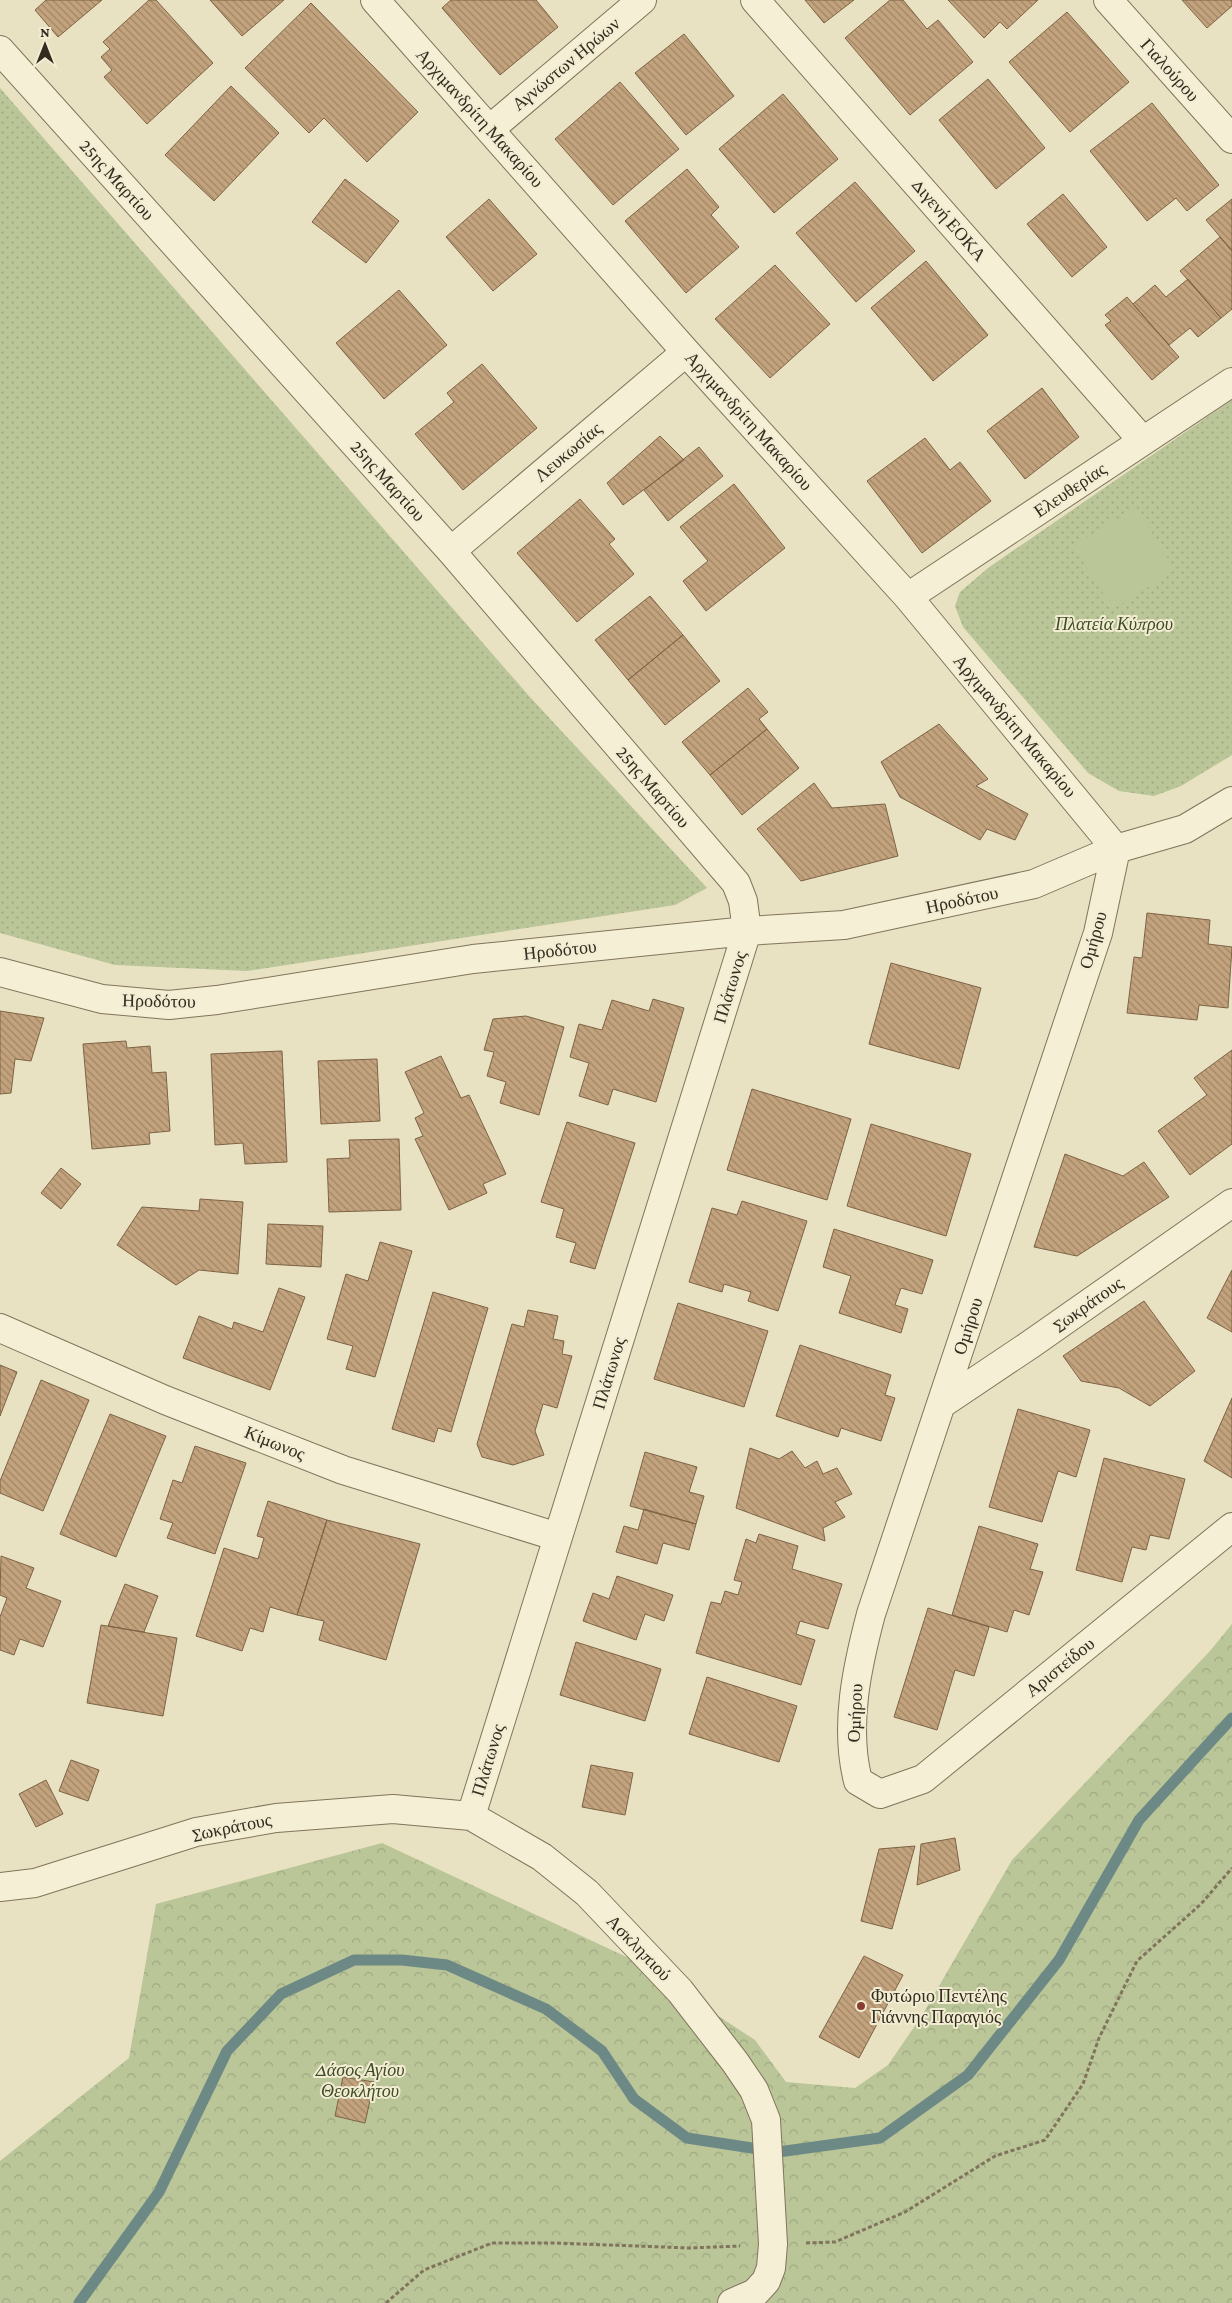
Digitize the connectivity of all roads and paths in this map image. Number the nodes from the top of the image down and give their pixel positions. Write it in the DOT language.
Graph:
graph roads {
  1 [pos="375,0"];
  2 [pos="642,0"];
  3 [pos="755,0"];
  4 [pos="1108,0"];
  5 [pos="0,50"];
  6 [pos="490,129"];
  7 [pos="1232,139"];
  8 [pos="686,352"];
  9 [pos="1232,382"];
  10 [pos="1143,441"];
  11 [pos="451,552"];
  12 [pos="908,597"];
  13 [pos="1232,801"];
  14 [pos="1116,849"];
  15 [pos="748,931"];
  16 [pos="0,972"];
  17 [pos="1232,1203"];
  18 [pos="0,1328"];
  19 [pos="943,1403"];
  20 [pos="1232,1527"];
  21 [pos="558,1537"];
  22 [pos="880,1794"];
  23 [pos="471,1816"];
  24 [pos="1232,1868"];
  25 [pos="0,1887"];
  26 [pos="773,2244"];
  27 [pos="386,2303"];
  28 [pos="732,2303"];
  1 -- 6 [label="street, Αρχιμανδρίτη Μακαρίου"];
  2 -- 6 [label="street, Αγνώστων Ηρώων"];
  3 -- 10 [label="street, Διγενή ΕΟΚΑ"];
  4 -- 7 [label="street, Γιαλούρου"];
  5 -- 11 [label="street, 25ης Μαρτίου"];
  6 -- 8 [label="street, Αρχιμανδρίτη Μακαρίου"];
  8 -- 11 [label="street, Λευκωσίας"];
  8 -- 12 [label="street, Αρχιμανδρίτη Μακαρίου"];
  9 -- 10 [label="street, Ελευθερίας"];
  10 -- 12 [label="street, Ελευθερίας"];
  11 -- 15 [label="street, 25ης Μαρτίου"];
  12 -- 14 [label="street, Αρχιμανδρίτη Μακαρίου"];
  13 -- 14 [label="street"];
  14 -- 15 [label="street, Ηροδότου"];
  14 -- 19 [label="street, Ομήρου"];
  15 -- 16 [label="street, Ηροδότου"];
  15 -- 21 [label="street, Πλάτωνος"];
  17 -- 19 [label="street, Σωκράτους"];
  18 -- 21 [label="street, Κίμωνος"];
  19 -- 22 [label="street, Ομήρου"];
  20 -- 22 [label="street, Αριστείδου"];
  21 -- 23 [label="street, Πλάτωνος"];
  23 -- 25 [label="street, Σωκράτους"];
  23 -- 26 [label="street, Ασκληπιού"];
  24 -- 26 [label="path"];
  26 -- 27 [label="path"];
  26 -- 28 [label="street"];
}
